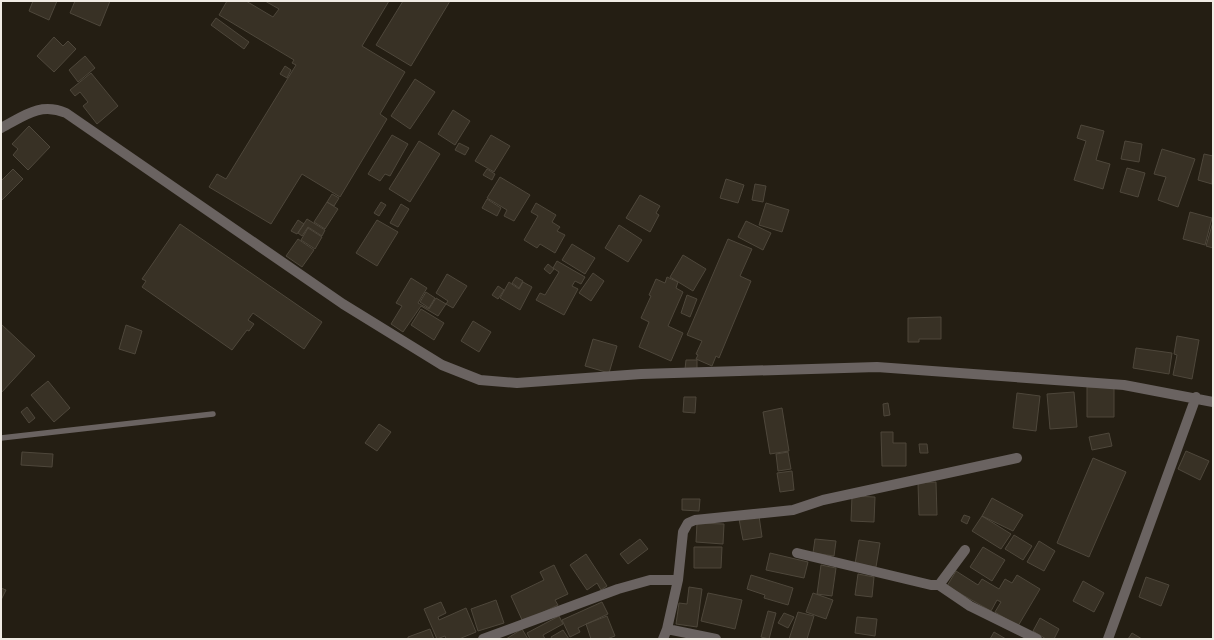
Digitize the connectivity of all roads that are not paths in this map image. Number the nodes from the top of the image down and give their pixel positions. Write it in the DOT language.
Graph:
graph roads {
  1 [pos="1,128"];
  2 [pos="1196,397"];
  3 [pos="1213,402"];
  4 [pos="213,414"];
  5 [pos="1,438"];
  6 [pos="1017,458"];
  7 [pos="965,550"];
  8 [pos="797,553"];
  9 [pos="678,580"];
  10 [pos="939,585"];
  11 [pos="665,634"];
  12 [pos="483,639"];
  13 [pos="716,639"];
  14 [pos="1037,639"];
  15 [pos="1108,639"];
  1 -- 2 [label="street"];
  2 -- 3 [label="street"];
  2 -- 15 [label="street"];
  4 -- 5 [label="lane"];
  6 -- 9 [label="street"];
  7 -- 10 [label="street"];
  8 -- 10 [label="street"];
  9 -- 11 [label="street"];
  9 -- 12 [label="street"];
  10 -- 14 [label="street"];
  11 -- 13 [label="street"];
}
